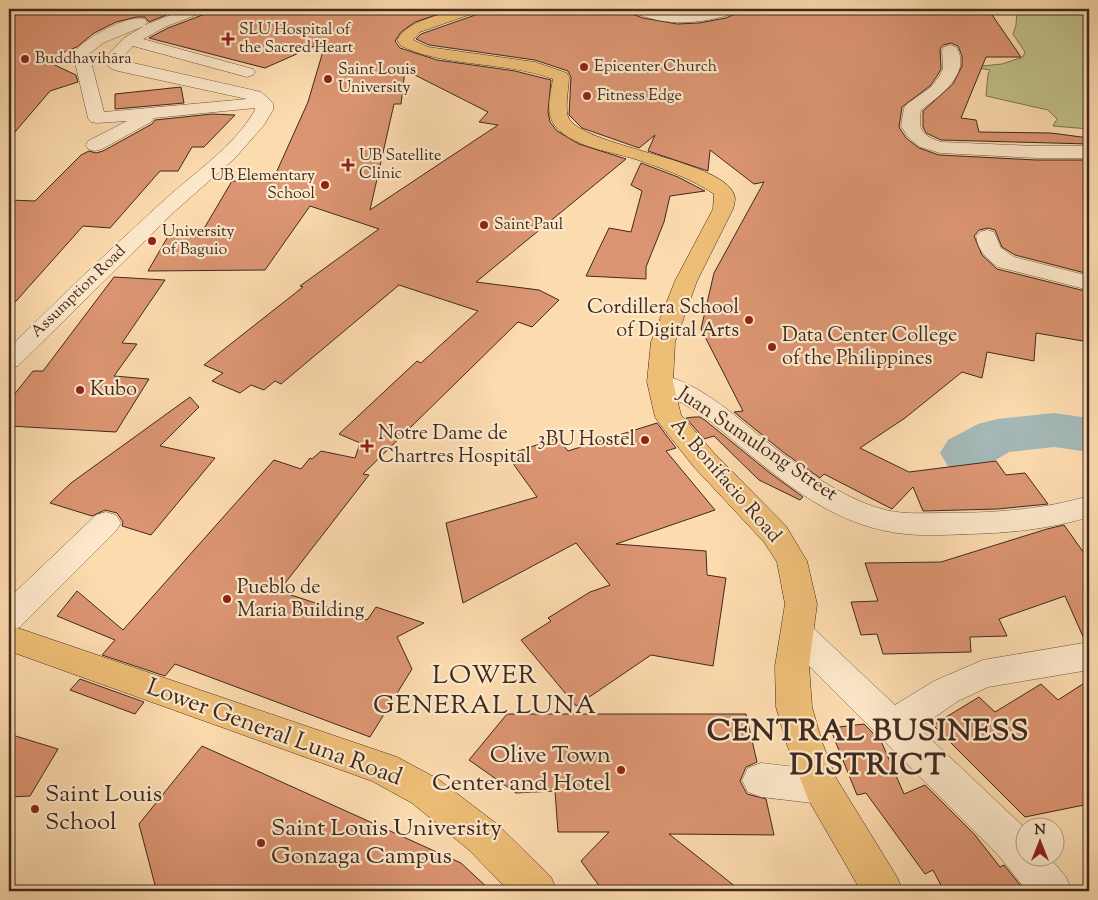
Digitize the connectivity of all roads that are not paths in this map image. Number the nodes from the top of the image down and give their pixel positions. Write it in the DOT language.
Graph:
graph roads {
  1 [pos="199,9"];
  2 [pos="472,9"];
  3 [pos="638,9"];
  4 [pos="731,9"];
  5 [pos="161,23"];
  6 [pos="131,41"];
  7 [pos="950,50"];
  8 [pos="247,72"];
  9 [pos="259,99"];
  10 [pos="157,112"];
  11 [pos="95,145"];
  12 [pos="1089,152"];
  13 [pos="988,236"];
  14 [pos="1089,283"];
  15 [pos="9,361"];
  16 [pos="660,382"];
  17 [pos="1089,506"];
  18 [pos="106,523"];
  19 [pos="9,618"];
  20 [pos="798,634"];
  21 [pos="9,638"];
  22 [pos="1089,656"];
  23 [pos="892,726"];
  24 [pos="761,780"];
  25 [pos="821,787"];
  26 [pos="537,891"];
  27 [pos="883,891"];
  28 [pos="1052,891"];
  1 -- 5 [label="street"];
  2 -- 16 [label="main road, A. Bonifacio Road"];
  3 -- 4 [label="street"];
  5 -- 6 [label="street"];
  5 -- 10 [label="street"];
  6 -- 8 [label="street"];
  6 -- 9 [label="street"];
  7 -- 12 [label="street"];
  9 -- 10 [label="street"];
  9 -- 15 [label="street, Assumption Road"];
  10 -- 11 [label="street"];
  13 -- 14 [label="street"];
  16 -- 17 [label="street, Juan Sumulong Street"];
  16 -- 20 [label="main road, A. Bonifacio Road"];
  18 -- 19 [label="street"];
  20 -- 23 [label="street"];
  20 -- 25 [label="main road, A. Bonifacio Road"];
  21 -- 26 [label="main road, Lower General Luna Road"];
  22 -- 23 [label="street"];
  23 -- 28 [label="street"];
  24 -- 25 [label="street"];
  25 -- 27 [label="main road, A. Bonifacio Road"];
}
